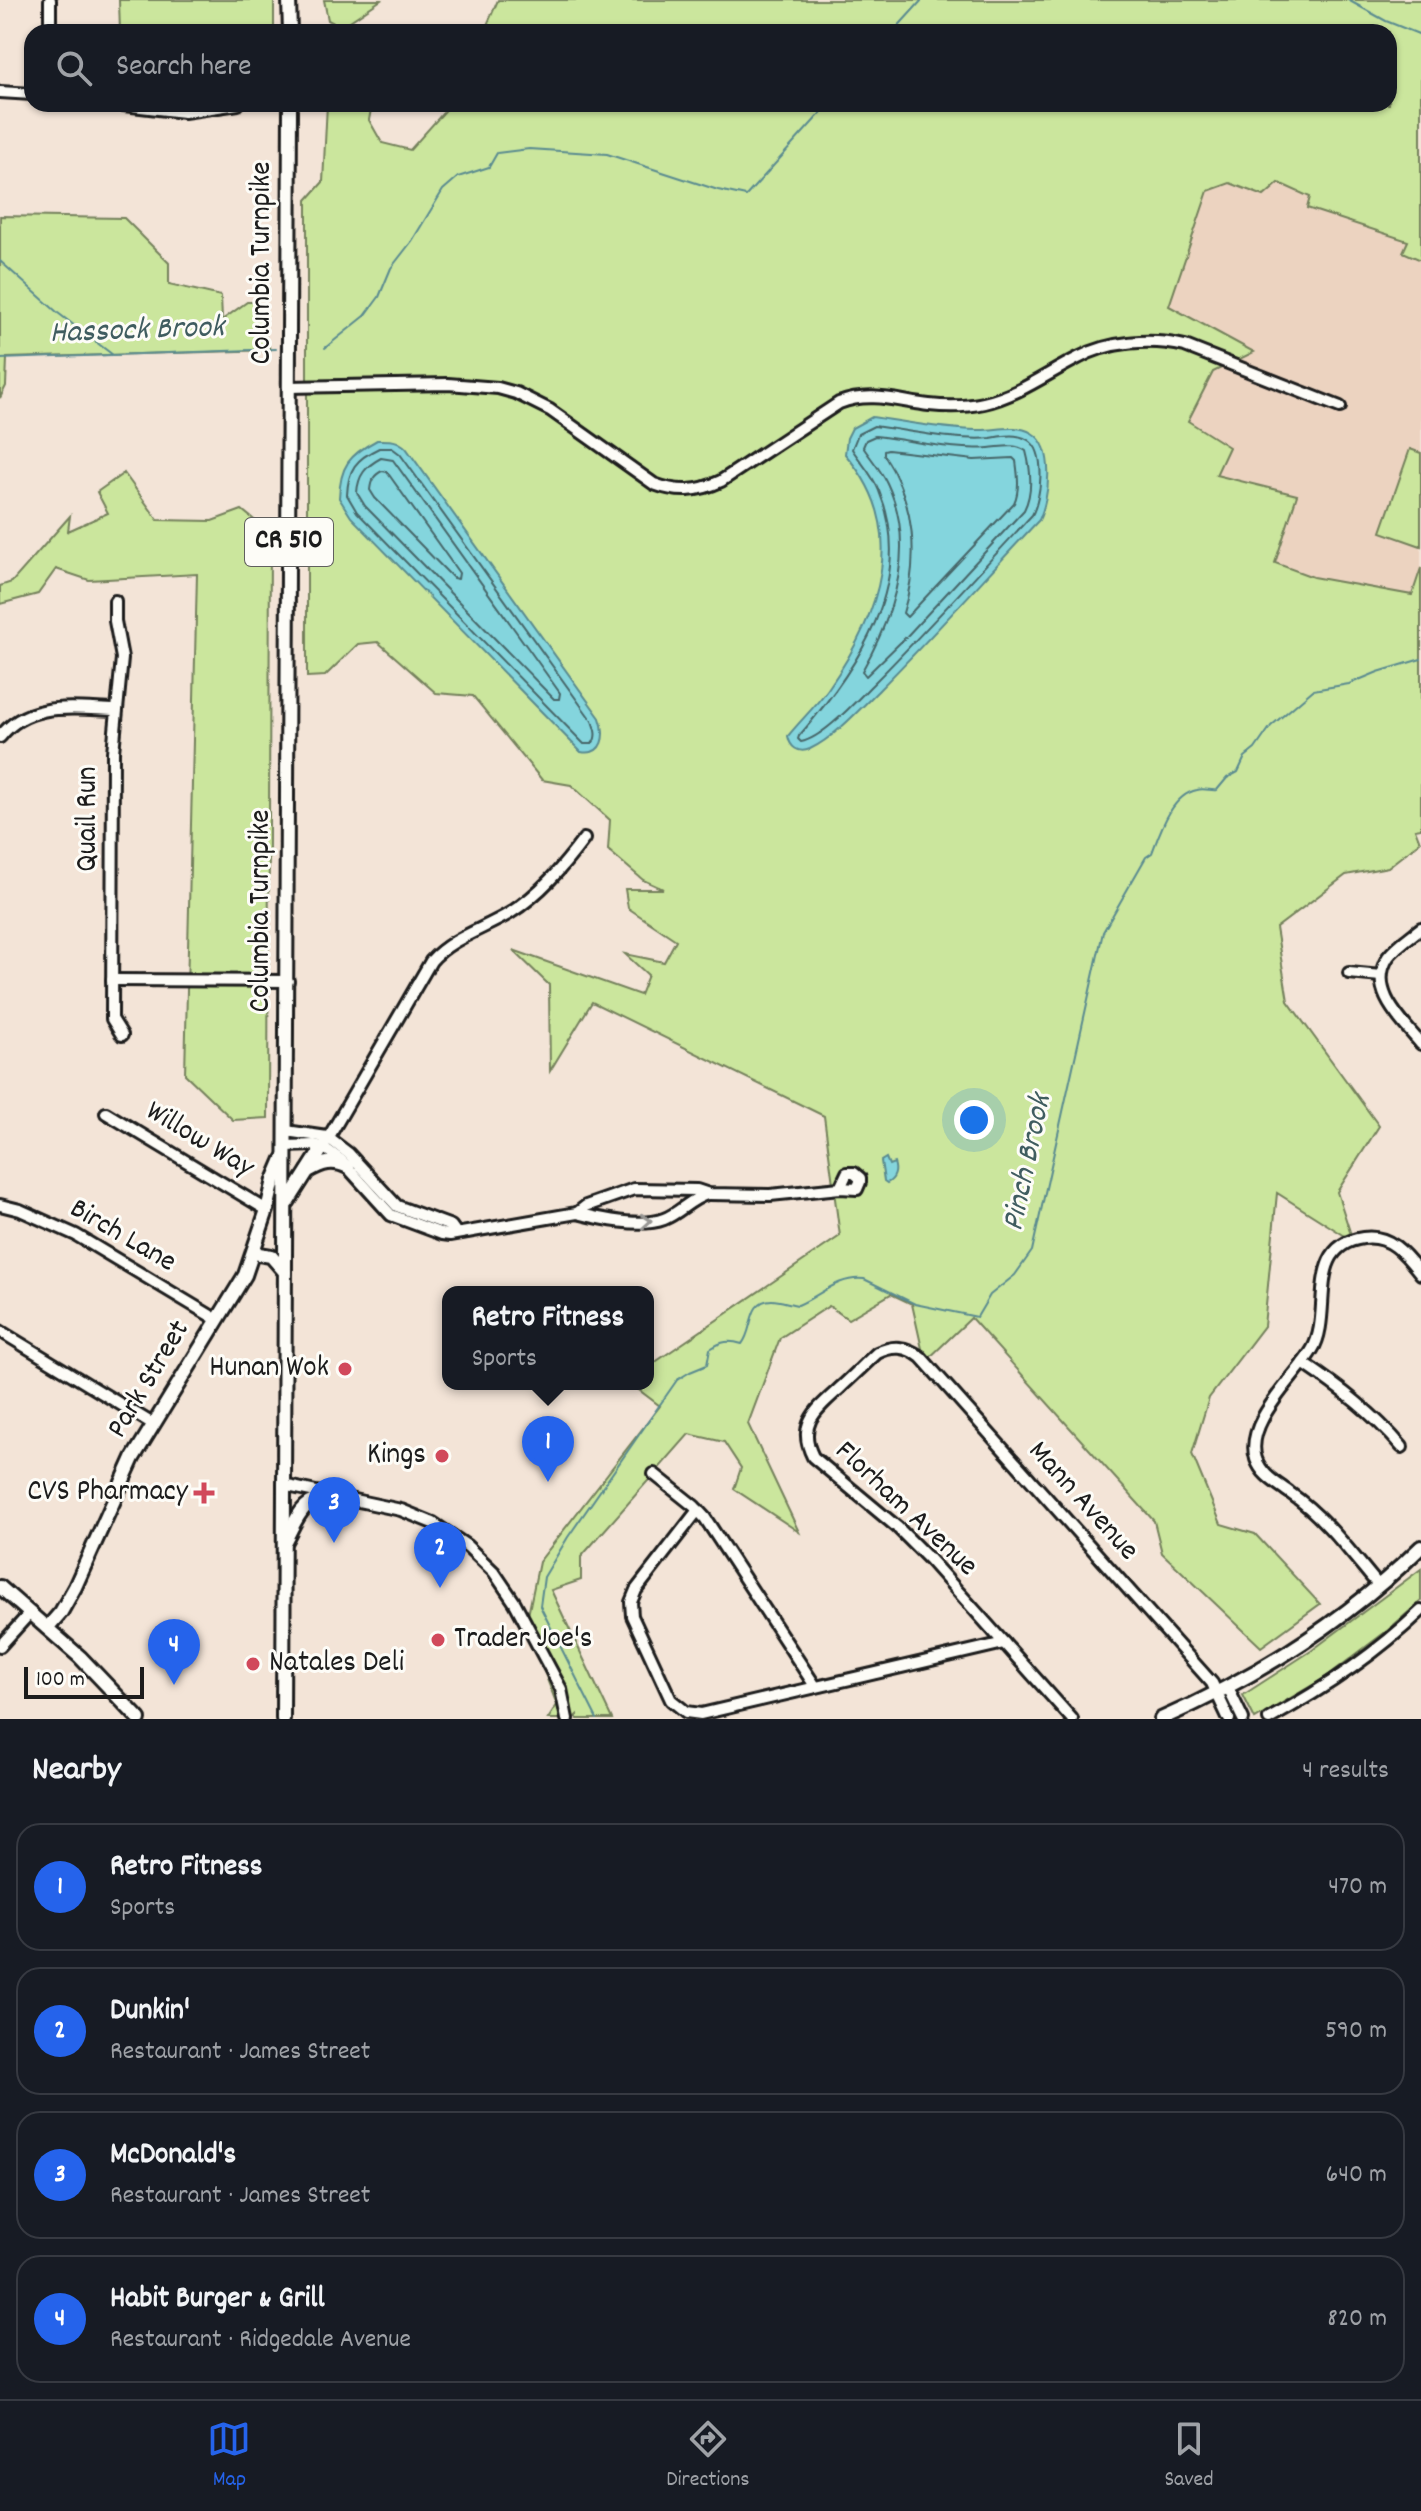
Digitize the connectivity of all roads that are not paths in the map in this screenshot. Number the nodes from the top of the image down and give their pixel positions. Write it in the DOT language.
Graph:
graph roads {
  1 [pos="50,0"];
  2 [pos="289,0"];
  3 [pos="50,24"];
  4 [pos="290,24"];
  5 [pos="0,92"];
  6 [pos="24,94"];
  7 [pos="290,112"];
  8 [pos="288,387"];
  9 [pos="1340,407"];
  10 [pos="115,601"];
  11 [pos="116,710"];
  12 [pos="0,737"];
  13 [pos="584,839"];
  14 [pos="1421,928"];
  15 [pos="1349,973"];
  16 [pos="1381,976"];
  17 [pos="112,980"];
  18 [pos="288,981"];
  19 [pos="122,1035"];
  20 [pos="1421,1044"];
  21 [pos="106,1113"];
  22 [pos="286,1131"];
  23 [pos="325,1142"];
  24 [pos="286,1150"];
  25 [pos="348,1167"];
  26 [pos="305,1173"];
  27 [pos="840,1188"];
  28 [pos="709,1194"];
  29 [pos="0,1205"];
  30 [pos="286,1205"];
  31 [pos="267,1210"];
  32 [pos="577,1213"];
  33 [pos="456,1233"];
  34 [pos="259,1254"];
  35 [pos="249,1266"];
  36 [pos="285,1272"];
  37 [pos="1421,1274"];
  38 [pos="216,1319"];
  39 [pos="0,1331"];
  40 [pos="905,1348"];
  41 [pos="1303,1363"];
  42 [pos="153,1424"];
  43 [pos="1402,1447"];
  44 [pos="654,1474"];
  45 [pos="283,1485"];
  46 [pos="335,1496"];
  47 [pos="698,1510"];
  48 [pos="283,1544"];
  49 [pos="1421,1547"];
  50 [pos="1378,1585"];
  51 [pos="0,1587"];
  52 [pos="1421,1611"];
  53 [pos="30,1613"];
  54 [pos="47,1628"];
  55 [pos="1004,1643"];
  56 [pos="0,1646"];
  57 [pos="815,1686"];
  58 [pos="1222,1691"];
  59 [pos="139,1719"];
  60 [pos="283,1719"];
  61 [pos="567,1719"];
  62 [pos="1072,1719"];
  63 [pos="1161,1719"];
  64 [pos="1229,1719"];
  65 [pos="1243,1719"];
  66 [pos="1269,1719"];
  1 -- 3 [label="street"];
  2 -- 4 [label="main road"];
  5 -- 6 [label="street"];
  7 -- 8 [label="main road, Columbia Turnpike / CR 510"];
  8 -- 9 [label="street"];
  8 -- 18 [label="main road, Columbia Turnpike / CR 510"];
  10 -- 11 [label="street, Quail Run"];
  11 -- 12 [label="street"];
  11 -- 17 [label="street, Quail Run"];
  13 -- 23 [label="street"];
  14 -- 16 [label="street"];
  15 -- 16 [label="street"];
  16 -- 20 [label="street"];
  17 -- 18 [label="street"];
  17 -- 19 [label="street, Quail Run"];
  18 -- 22 [label="main road, Columbia Turnpike / CR 510"];
  21 -- 31 [label="street, Willow Way"];
  22 -- 23 [label="street"];
  22 -- 24 [label="main road, Columbia Turnpike / CR 510"];
  23 -- 24 [label="street"];
  23 -- 25 [label="street"];
  23 -- 26 [label="main road"];
  23 -- 33 [label="street"];
  24 -- 30 [label="main road, Columbia Turnpike / CR 510"];
  24 -- 31 [label="main road, Park Street"];
  25 -- 26 [label="main road"];
  25 -- 33 [label="street"];
  26 -- 30 [label="main road"];
  27 -- 28 [label="street"];
  28 -- 32 [label="street"];
  32 -- 28 [label="street, one-way"];
  29 -- 38 [label="street, Birch Lane"];
  30 -- 36 [label="main road, Columbia Turnpike / CR 510"];
  31 -- 34 [label="main road"];
  31 -- 35 [label="main road, Park Street"];
  32 -- 33 [label="street"];
  34 -- 35 [label="main road"];
  34 -- 36 [label="main road"];
  35 -- 38 [label="main road, Park Street"];
  36 -- 45 [label="main road, Columbia Turnpike / CR 510"];
  37 -- 41 [label="street"];
  38 -- 42 [label="main road, Park Street"];
  39 -- 42 [label="street"];
  40 -- 55 [label="street, Florham Avenue"];
  40 -- 58 [label="street, Mann Avenue"];
  41 -- 43 [label="street"];
  41 -- 50 [label="street"];
  42 -- 54 [label="main road, Park Street"];
  44 -- 47 [label="street"];
  45 -- 46 [label="street"];
  45 -- 48 [label="main road, Columbia Turnpike / CR 510"];
  46 -- 48 [label="main road"];
  46 -- 61 [label="street"];
  47 -- 57 [label="street"];
  47 -- 57 [label="street"];
  48 -- 60 [label="main road, Columbia Turnpike / CR 510"];
  49 -- 50 [label="main road"];
  50 -- 58 [label="main road"];
  51 -- 53 [label="main road"];
  52 -- 66 [label="street"];
  53 -- 54 [label="main road"];
  53 -- 56 [label="street"];
  54 -- 59 [label="main road"];
  55 -- 57 [label="street"];
  55 -- 62 [label="street, Florham Avenue"];
  58 -- 63 [label="main road"];
  58 -- 64 [label="street"];
  58 -- 65 [label="street"];
}
